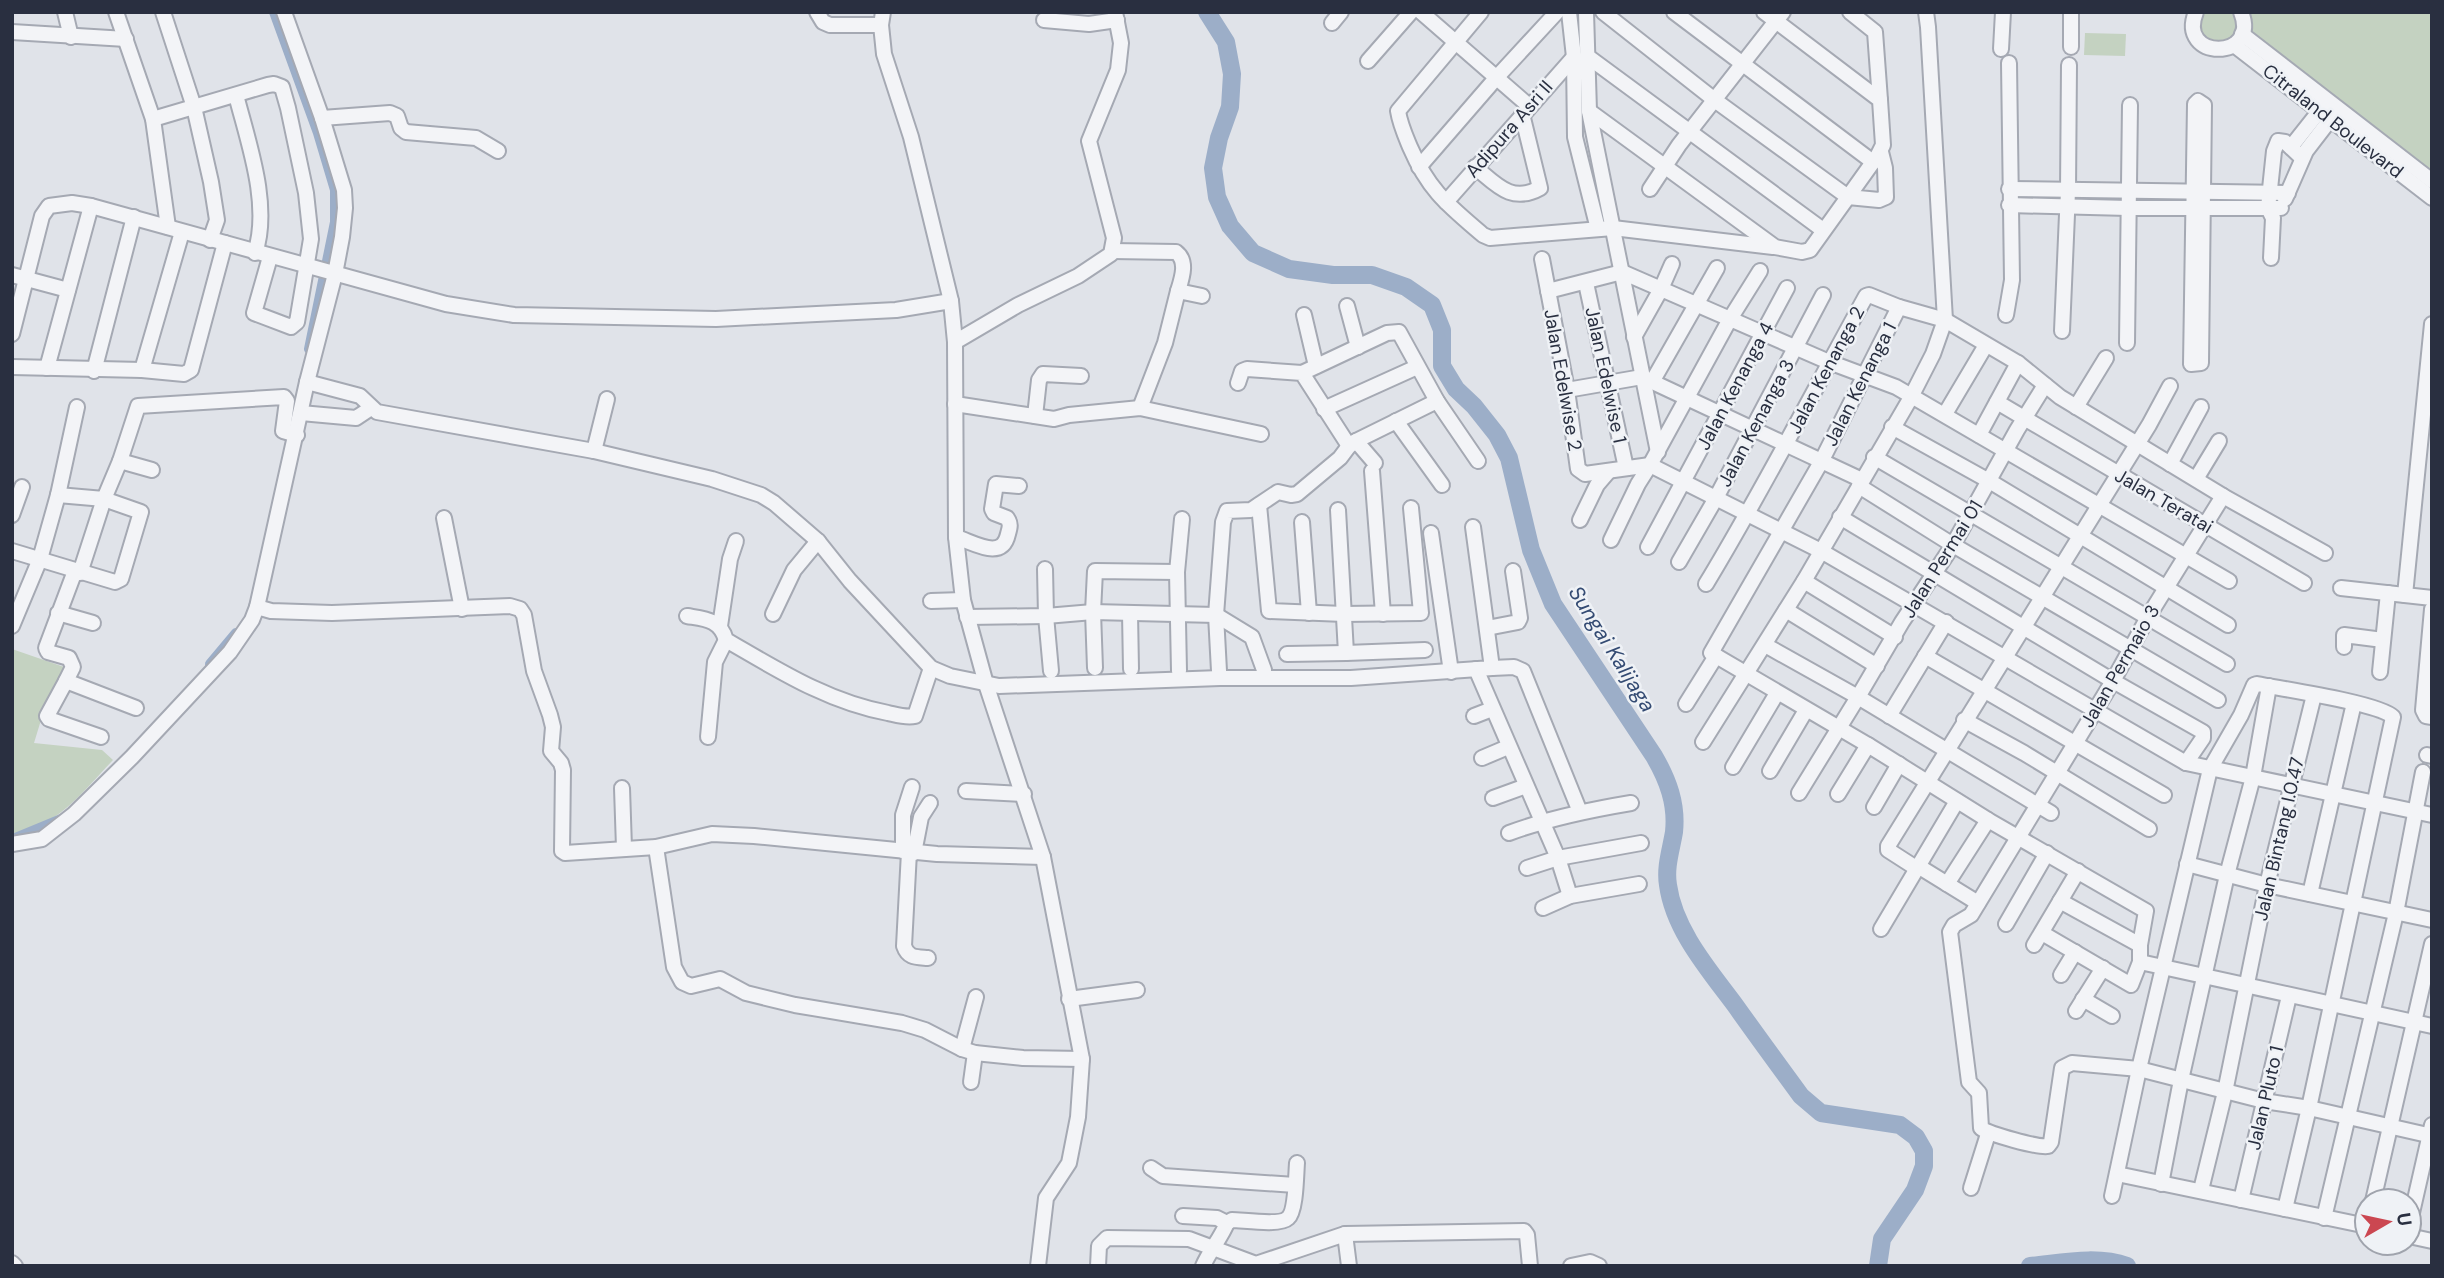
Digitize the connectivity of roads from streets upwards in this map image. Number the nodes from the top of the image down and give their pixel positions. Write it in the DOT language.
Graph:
graph roads {
  1 [pos="65,12"];
  2 [pos="116,12"];
  3 [pos="163,12"];
  4 [pos="284,12"];
  5 [pos="817,12"];
  6 [pos="1411,12"];
  7 [pos="1421,12"];
  8 [pos="1481,12"];
  9 [pos="1557,12"];
  10 [pos="1569,12"];
  11 [pos="1586,12"];
  12 [pos="1603,12"];
  13 [pos="1674,12"];
  14 [pos="1764,12"];
  15 [pos="1850,12"];
  16 [pos="1926,12"];
  17 [pos="2003,12"];
  18 [pos="2071,12"];
  19 [pos="2196,12"];
  20 [pos="2241,12"];
  21 [pos="1116,16"];
  22 [pos="1780,17"];
  23 [pos="882,19"];
  24 [pos="1044,20"];
  25 [pos="12,32"];
  26 [pos="71,37"];
  27 [pos="126,39"];
  28 [pos="2238,39"];
  29 [pos="1455,41"];
  30 [pos="2071,47"];
  31 [pos="2001,49"];
  32 [pos="1581,56"];
  33 [pos="1368,61"];
  34 [pos="2009,63"];
  35 [pos="1745,64"];
  36 [pos="2069,65"];
  37 [pos="1497,77"];
  38 [pos="236,94"];
  39 [pos="1880,100"];
  40 [pos="1716,101"];
  41 [pos="2130,105"];
  42 [pos="194,107"];
  43 [pos="1525,110"];
  44 [pos="2329,110"];
  45 [pos="1589,111"];
  46 [pos="322,118"];
  47 [pos="153,119"];
  48 [pos="1691,132"];
  49 [pos="498,151"];
  50 [pos="2296,153"];
  51 [pos="1877,157"];
  52 [pos="1419,167"];
  53 [pos="1475,167"];
  54 [pos="1665,167"];
  55 [pos="2432,181"];
  56 [pos="1650,189"];
  57 [pos="2009,189"];
  58 [pos="2068,191"];
  59 [pos="2270,191"];
  60 [pos="2128,192"];
  61 [pos="2288,193"];
  62 [pos="1848,197"];
  63 [pos="2432,198"];
  64 [pos="2197,199"];
  65 [pos="1446,202"];
  66 [pos="2010,205"];
  67 [pos="91,206"];
  68 [pos="2067,207"];
  69 [pos="2128,208"];
  70 [pos="2274,211"];
  71 [pos="134,217"];
  72 [pos="1605,228"];
  73 [pos="175,230"];
  74 [pos="1822,230"];
  75 [pos="210,240"];
  76 [pos="225,243"];
  77 [pos="1774,247"];
  78 [pos="1112,251"];
  79 [pos="255,253"];
  80 [pos="270,257"];
  81 [pos="1542,258"];
  82 [pos="2271,258"];
  83 [pos="1672,264"];
  84 [pos="310,268"];
  85 [pos="1717,268"];
  86 [pos="1760,271"];
  87 [pos="1622,272"];
  88 [pos="332,274"];
  89 [pos="19,276"];
  90 [pos="1586,283"];
  91 [pos="1787,288"];
  92 [pos="1661,289"];
  93 [pos="68,290"];
  94 [pos="1178,291"];
  95 [pos="1548,291"];
  96 [pos="1823,295"];
  97 [pos="1202,296"];
  98 [pos="951,301"];
  99 [pos="1696,304"];
  100 [pos="1348,306"];
  101 [pos="1899,307"];
  102 [pos="1304,315"];
  103 [pos="2006,315"];
  104 [pos="1730,319"];
  105 [pos="1945,320"];
  106 [pos="2432,324"];
  107 [pos="2062,331"];
  108 [pos="1763,332"];
  109 [pos="12,334"];
  110 [pos="1634,337"];
  111 [pos="955,342"];
  112 [pos="2127,343"];
  113 [pos="1986,345"];
  114 [pos="1358,346"];
  115 [pos="1796,348"];
  116 [pos="2106,358"];
  117 [pos="1829,362"];
  118 [pos="2018,363"];
  119 [pos="1316,366"];
  120 [pos="12,367"];
  121 [pos="1417,367"];
  122 [pos="47,368"];
  123 [pos="94,370"];
  124 [pos="142,370"];
  125 [pos="1302,373"];
  126 [pos="1865,375"];
  127 [pos="1081,376"];
  128 [pos="1647,379"];
  129 [pos="307,382"];
  130 [pos="1608,382"];
  131 [pos="1238,383"];
  132 [pos="2045,385"];
  133 [pos="2170,386"];
  134 [pos="1567,390"];
  135 [pos="1912,395"];
  136 [pos="1687,398"];
  137 [pos="607,399"];
  138 [pos="1437,401"];
  139 [pos="1997,401"];
  140 [pos="955,404"];
  141 [pos="77,407"];
  142 [pos="2076,407"];
  143 [pos="2201,407"];
  144 [pos="371,408"];
  145 [pos="1140,408"];
  146 [pos="1324,408"];
  147 [pos="1721,413"];
  148 [pos="300,414"];
  149 [pos="1945,414"];
  150 [pos="1035,416"];
  151 [pos="2428,417"];
  152 [pos="2024,419"];
  153 [pos="1396,421"];
  154 [pos="1892,427"];
  155 [pos="1753,429"];
  156 [pos="291,434"];
  157 [pos="1261,434"];
  158 [pos="1979,435"];
  159 [pos="2219,441"];
  160 [pos="1353,444"];
  161 [pos="2137,444"];
  162 [pos="1786,446"];
  163 [pos="594,451"];
  164 [pos="1658,452"];
  165 [pos="2006,452"];
  166 [pos="1874,457"];
  167 [pos="120,461"];
  168 [pos="1478,461"];
  169 [pos="1821,462"];
  170 [pos="2170,464"];
  171 [pos="1650,466"];
  172 [pos="1626,467"];
  173 [pos="152,470"];
  174 [pos="1609,471"];
  175 [pos="2117,474"];
  176 [pos="2196,479"];
  177 [pos="1990,482"];
  178 [pos="1682,483"];
  179 [pos="1860,483"];
  180 [pos="1441,485"];
  181 [pos="1018,486"];
  182 [pos="22,487"];
  183 [pos="58,495"];
  184 [pos="2223,496"];
  185 [pos="1716,498"];
  186 [pos="104,499"];
  187 [pos="2099,503"];
  188 [pos="1259,505"];
  189 [pos="1411,508"];
  190 [pos="1338,510"];
  191 [pos="1749,514"];
  192 [pos="1972,514"];
  193 [pos="12,515"];
  194 [pos="444,517"];
  195 [pos="1840,517"];
  196 [pos="1182,519"];
  197 [pos="1580,520"];
  198 [pos="1302,522"];
  199 [pos="2206,525"];
  200 [pos="1473,527"];
  201 [pos="1782,531"];
  202 [pos="1431,533"];
  203 [pos="2079,535"];
  204 [pos="956,537"];
  205 [pos="1611,540"];
  206 [pos="736,541"];
  207 [pos="818,541"];
  208 [pos="1954,545"];
  209 [pos="1648,547"];
  210 [pos="12,551"];
  211 [pos="1821,551"];
  212 [pos="2325,553"];
  213 [pos="2186,555"];
  214 [pos="40,559"];
  215 [pos="1679,562"];
  216 [pos="2060,567"];
  217 [pos="1045,569"];
  218 [pos="1513,571"];
  219 [pos="78,572"];
  220 [pos="1177,572"];
  221 [pos="1935,575"];
  222 [pos="1804,581"];
  223 [pos="2229,581"];
  224 [pos="2304,583"];
  225 [pos="1706,584"];
  226 [pos="2166,588"];
  227 [pos="2341,589"];
  228 [pos="2388,593"];
  229 [pos="2409,595"];
  230 [pos="2041,597"];
  231 [pos="2432,597"];
  232 [pos="963,600"];
  233 [pos="931,601"];
  234 [pos="1916,604"];
  235 [pos="257,607"];
  236 [pos="462,609"];
  237 [pos="2432,609"];
  238 [pos="1786,610"];
  239 [pos="58,612"];
  240 [pos="1093,612"];
  241 [pos="1130,613"];
  242 [pos="1177,613"];
  243 [pos="1309,613"];
  244 [pos="773,614"];
  245 [pos="1344,614"];
  246 [pos="1383,614"];
  247 [pos="1216,615"];
  248 [pos="687,616"];
  249 [pos="967,617"];
  250 [pos="1046,617"];
  251 [pos="2148,617"];
  252 [pos="1946,622"];
  253 [pos="93,623"];
  254 [pos="2228,625"];
  255 [pos="12,626"];
  256 [pos="720,626"];
  257 [pos="2023,627"];
  258 [pos="1487,628"];
  259 [pos="1895,636"];
  260 [pos="726,640"];
  261 [pos="2383,640"];
  262 [pos="1765,645"];
  263 [pos="2344,647"];
  264 [pos="2130,649"];
  265 [pos="1425,650"];
  266 [pos="1346,653"];
  267 [pos="1287,654"];
  268 [pos="1716,656"];
  269 [pos="1925,656"];
  270 [pos="2005,657"];
  271 [pos="2227,664"];
  272 [pos="1877,666"];
  273 [pos="931,668"];
  274 [pos="1095,668"];
  275 [pos="1492,668"];
  276 [pos="1131,669"];
  277 [pos="1476,669"];
  278 [pos="1264,670"];
  279 [pos="1051,671"];
  280 [pos="1179,671"];
  281 [pos="1219,671"];
  282 [pos="1451,672"];
  283 [pos="2380,672"];
  284 [pos="1748,673"];
  285 [pos="66,681"];
  286 [pos="2113,681"];
  287 [pos="986,684"];
  288 [pos="2269,686"];
  289 [pos="1984,690"];
  290 [pos="1777,693"];
  291 [pos="2314,695"];
  292 [pos="1858,697"];
  293 [pos="2218,700"];
  294 [pos="1686,704"];
  295 [pos="2354,704"];
  296 [pos="136,708"];
  297 [pos="1492,709"];
  298 [pos="1807,710"];
  299 [pos="2094,710"];
  300 [pos="1474,716"];
  301 [pos="1889,716"];
  302 [pos="2432,717"];
  303 [pos="1964,720"];
  304 [pos="1839,728"];
  305 [pos="101,737"];
  306 [pos="708,737"];
  307 [pos="1703,742"];
  308 [pos="2075,743"];
  309 [pos="1868,745"];
  310 [pos="1508,747"];
  311 [pos="1947,750"];
  312 [pos="1482,758"];
  313 [pos="2186,762"];
  314 [pos="1899,764"];
  315 [pos="1734,768"];
  316 [pos="2210,769"];
  317 [pos="1770,771"];
  318 [pos="2423,772"];
  319 [pos="2057,773"];
  320 [pos="2253,777"];
  321 [pos="1927,782"];
  322 [pos="1526,786"];
  323 [pos="2291,786"];
  324 [pos="912,787"];
  325 [pos="622,788"];
  326 [pos="966,791"];
  327 [pos="1799,793"];
  328 [pos="1024,794"];
  329 [pos="1838,794"];
  330 [pos="2332,794"];
  331 [pos="2164,795"];
  332 [pos="1493,798"];
  333 [pos="1957,802"];
  334 [pos="930,803"];
  335 [pos="1631,803"];
  336 [pos="2374,803"];
  337 [pos="2038,805"];
  338 [pos="1874,807"];
  339 [pos="1580,811"];
  340 [pos="2415,812"];
  341 [pos="2051,813"];
  342 [pos="2432,815"];
  343 [pos="1988,820"];
  344 [pos="1541,821"];
  345 [pos="2148,829"];
  346 [pos="1509,833"];
  347 [pos="2018,836"];
  348 [pos="1642,843"];
  349 [pos="12,844"];
  350 [pos="656,847"];
  351 [pos="624,848"];
  352 [pos="909,852"];
  353 [pos="2047,853"];
  354 [pos="1043,857"];
  355 [pos="1558,858"];
  356 [pos="2187,864"];
  357 [pos="1917,867"];
  358 [pos="1527,868"];
  359 [pos="2078,871"];
  360 [pos="2227,875"];
  361 [pos="1639,884"];
  362 [pos="1947,884"];
  363 [pos="2267,885"];
  364 [pos="2310,894"];
  365 [pos="1570,896"];
  366 [pos="2060,901"];
  367 [pos="1978,903"];
  368 [pos="2351,903"];
  369 [pos="1543,908"];
  370 [pos="2396,913"];
  371 [pos="2432,920"];
  372 [pos="2006,924"];
  373 [pos="1881,929"];
  374 [pos="2432,944"];
  375 [pos="2140,945"];
  376 [pos="2075,952"];
  377 [pos="928,958"];
  378 [pos="2140,962"];
  379 [pos="2164,967"];
  380 [pos="2103,968"];
  381 [pos="2061,975"];
  382 [pos="2205,976"];
  383 [pos="2246,985"];
  384 [pos="1137,990"];
  385 [pos="2289,996"];
  386 [pos="976,997"];
  387 [pos="1069,999"];
  388 [pos="2330,1004"];
  389 [pos="2374,1013"];
  390 [pos="2112,1016"];
  391 [pos="2415,1023"];
  392 [pos="2432,1026"];
  393 [pos="968,1051"];
  394 [pos="1082,1059"];
  395 [pos="2139,1069"];
  396 [pos="2181,1080"];
  397 [pos="971,1082"];
  398 [pos="2225,1092"];
  399 [pos="2264,1101"];
  400 [pos="2309,1108"];
  401 [pos="2348,1116"];
  402 [pos="2389,1127"];
  403 [pos="2431,1132"];
  404 [pos="1989,1134"];
  405 [pos="1297,1163"];
  406 [pos="1151,1168"];
  407 [pos="2117,1174"];
  408 [pos="2161,1184"];
  409 [pos="1295,1185"];
  410 [pos="2376,1187"];
  411 [pos="2418,1187"];
  412 [pos="1971,1188"];
  413 [pos="2201,1190"];
  414 [pos="2112,1196"];
  415 [pos="2241,1200"];
  416 [pos="2284,1209"];
  417 [pos="1182,1216"];
  418 [pos="2324,1218"];
  419 [pos="1227,1223"];
  420 [pos="2353,1223"];
  421 [pos="1345,1234"];
  422 [pos="1205,1244"];
  423 [pos="1257,1265"];
  424 [pos="1038,1266"];
  425 [pos="1098,1266"];
  426 [pos="1202,1266"];
  427 [pos="1349,1266"];
  428 [pos="1530,1266"];
  429 [pos="1571,1266"];
  430 [pos="1599,1266"];
  1 -- 26 [label="street"];
  2 -- 27 [label="street"];
  3 -- 42 [label="street"];
  4 -- 46 [label="street"];
  5 -- 23 [label="street"];
  6 -- 33 [label="street"];
  7 -- 29 [label="street"];
  8 -- 29 [label="street"];
  9 -- 37 [label="street"];
  10 -- 32 [label="street"];
  11 -- 32 [label="street"];
  12 -- 40 [label="street"];
  13 -- 35 [label="street"];
  14 -- 22 [label="street"];
  15 -- 39 [label="street"];
  16 -- 105 [label="street"];
  17 -- 31 [label="street"];
  18 -- 30 [label="street"];
  19 -- 28 [label="street"];
  20 -- 28 [label="street"];
  21 -- 24 [label="street"];
  21 -- 78 [label="street"];
  22 -- 35 [label="street"];
  22 -- 39 [label="street"];
  23 -- 98 [label="street"];
  25 -- 26 [label="street"];
  26 -- 27 [label="street"];
  27 -- 47 [label="street"];
  28 -- 44 [label="street, Citraland Boulevard"];
  29 -- 37 [label="street"];
  29 -- 52 [label="street"];
  32 -- 43 [label="street, Adipura Asri II"];
  32 -- 45 [label="street"];
  32 -- 48 [label="street"];
  32 -- 72 [label="street"];
  34 -- 57 [label="street"];
  35 -- 40 [label="street"];
  35 -- 51 [label="street"];
  36 -- 58 [label="street"];
  37 -- 43 [label="street"];
  37 -- 52 [label="street"];
  38 -- 42 [label="street"];
  38 -- 79 [label="street"];
  38 -- 84 [label="street"];
  39 -- 51 [label="street"];
  40 -- 48 [label="street"];
  40 -- 62 [label="street"];
  41 -- 60 [label="street"];
  42 -- 47 [label="street"];
  42 -- 75 [label="street"];
  43 -- 53 [label="street, Adipura Asri II"];
  43 -- 53 [label="street"];
  44 -- 50 [label="street"];
  44 -- 55 [label="street, Citraland Boulevard"];
  44 -- 63 [label="street, Citraland Boulevard"];
  45 -- 54 [label="street"];
  45 -- 72 [label="street"];
  46 -- 49 [label="street"];
  46 -- 88 [label="street"];
  47 -- 73 [label="street"];
  48 -- 54 [label="street"];
  48 -- 74 [label="street"];
  50 -- 59 [label="street"];
  50 -- 61 [label="street"];
  51 -- 62 [label="street"];
  51 -- 62 [label="street"];
  52 -- 65 [label="street"];
  53 -- 65 [label="street, Adipura Asri II"];
  54 -- 56 [label="street"];
  54 -- 77 [label="street"];
  57 -- 58 [label="street"];
  57 -- 66 [label="street"];
  58 -- 60 [label="street"];
  58 -- 68 [label="street"];
  59 -- 61 [label="street"];
  59 -- 64 [label="street"];
  59 -- 70 [label="street"];
  60 -- 64 [label="street"];
  60 -- 69 [label="street"];
  61 -- 70 [label="street"];
  62 -- 74 [label="street"];
  64 -- 64 [label="street"];
  64 -- 64 [label="street"];
  64 -- 69 [label="street"];
  64 -- 70 [label="street"];
  65 -- 72 [label="street"];
  66 -- 68 [label="street"];
  66 -- 103 [label="street"];
  67 -- 71 [label="street"];
  67 -- 89 [label="street"];
  67 -- 93 [label="street"];
  68 -- 69 [label="street"];
  68 -- 107 [label="street"];
  69 -- 112 [label="street"];
  70 -- 82 [label="street"];
  71 -- 73 [label="street"];
  71 -- 123 [label="street"];
  72 -- 77 [label="street"];
  72 -- 87 [label="street"];
  73 -- 75 [label="street"];
  73 -- 124 [label="street"];
  74 -- 77 [label="street"];
  75 -- 76 [label="street"];
  76 -- 79 [label="street"];
  76 -- 124 [label="street"];
  78 -- 94 [label="street"];
  78 -- 111 [label="street"];
  79 -- 80 [label="street"];
  80 -- 84 [label="street"];
  80 -- 84 [label="street"];
  81 -- 95 [label="street, Jalan Edelwise 2"];
  83 -- 92 [label="street"];
  84 -- 88 [label="street"];
  85 -- 99 [label="street"];
  86 -- 104 [label="street"];
  87 -- 90 [label="street"];
  87 -- 92 [label="street"];
  87 -- 110 [label="street"];
  88 -- 98 [label="street"];
  88 -- 129 [label="street"];
  89 -- 93 [label="street"];
  89 -- 109 [label="street"];
  90 -- 95 [label="street"];
  90 -- 130 [label="street, Jalan Edelwise 1"];
  91 -- 108 [label="street, Jalan Kenanga 4"];
  92 -- 99 [label="street"];
  92 -- 110 [label="street"];
  93 -- 122 [label="street"];
  94 -- 97 [label="street"];
  94 -- 145 [label="street"];
  95 -- 134 [label="street, Jalan Edelwise 2"];
  96 -- 115 [label="street, Jalan Kenanga 3"];
  98 -- 111 [label="street"];
  99 -- 104 [label="street"];
  99 -- 128 [label="street"];
  100 -- 114 [label="street"];
  101 -- 105 [label="street"];
  101 -- 117 [label="street, Jalan Kenanga 2"];
  101 -- 126 [label="street, Jalan Kenanga 1"];
  102 -- 119 [label="street"];
  104 -- 108 [label="street"];
  104 -- 136 [label="street"];
  105 -- 113 [label="street"];
  105 -- 135 [label="street"];
  106 -- 151 [label="street"];
  108 -- 115 [label="street"];
  108 -- 147 [label="street, Jalan Kenanga 4"];
  110 -- 128 [label="street"];
  111 -- 140 [label="street"];
  113 -- 118 [label="street"];
  113 -- 149 [label="street"];
  114 -- 119 [label="street"];
  114 -- 121 [label="street"];
  115 -- 117 [label="street"];
  115 -- 155 [label="street, Jalan Kenanga 3"];
  116 -- 142 [label="street"];
  117 -- 126 [label="street"];
  117 -- 162 [label="street, Jalan Kenanga 2"];
  118 -- 132 [label="street"];
  118 -- 139 [label="street"];
  119 -- 125 [label="street"];
  120 -- 122 [label="street"];
  121 -- 138 [label="street"];
  121 -- 146 [label="street"];
  122 -- 123 [label="street"];
  123 -- 124 [label="street"];
  125 -- 131 [label="street"];
  125 -- 146 [label="street"];
  126 -- 135 [label="street"];
  126 -- 169 [label="street, Jalan Kenanga 1"];
  127 -- 150 [label="street"];
  128 -- 130 [label="street"];
  128 -- 136 [label="street"];
  128 -- 164 [label="street"];
  129 -- 144 [label="street"];
  129 -- 148 [label="street"];
  130 -- 134 [label="street"];
  130 -- 172 [label="street, Jalan Edelwise 1"];
  132 -- 142 [label="street"];
  132 -- 152 [label="street, Jalan Permai 01"];
  133 -- 161 [label="street"];
  134 -- 174 [label="street, Jalan Edelwise 2"];
  135 -- 149 [label="street"];
  135 -- 154 [label="street"];
  136 -- 147 [label="street"];
  136 -- 164 [label="street"];
  137 -- 163 [label="street"];
  138 -- 153 [label="street"];
  138 -- 168 [label="street"];
  139 -- 152 [label="street, Jalan Teratai"];
  139 -- 158 [label="street"];
  140 -- 150 [label="street"];
  140 -- 204 [label="street"];
  141 -- 183 [label="street"];
  142 -- 161 [label="street"];
  143 -- 170 [label="street"];
  144 -- 148 [label="street"];
  144 -- 163 [label="street"];
  145 -- 150 [label="street"];
  145 -- 157 [label="street"];
  146 -- 160 [label="street"];
  147 -- 155 [label="street"];
  147 -- 178 [label="street, Jalan Kenanga 4"];
  148 -- 156 [label="street"];
  149 -- 158 [label="street"];
  151 -- 229 [label="street"];
  152 -- 165 [label="street, Jalan Permai 01"];
  152 -- 175 [label="street, Jalan Teratai"];
  153 -- 160 [label="street"];
  153 -- 180 [label="street"];
  154 -- 166 [label="street"];
  154 -- 177 [label="street"];
  155 -- 162 [label="street"];
  155 -- 185 [label="street, Jalan Kenanga 3"];
  156 -- 167 [label="street"];
  156 -- 235 [label="street"];
  158 -- 165 [label="street"];
  159 -- 176 [label="street"];
  160 -- 188 [label="street"];
  160 -- 246 [label="street"];
  161 -- 170 [label="street"];
  161 -- 175 [label="street"];
  162 -- 169 [label="street"];
  162 -- 191 [label="street, Jalan Kenanga 2"];
  163 -- 207 [label="street"];
  164 -- 171 [label="street"];
  165 -- 177 [label="street, Jalan Permai 01"];
  165 -- 187 [label="street"];
  166 -- 179 [label="street"];
  166 -- 192 [label="street"];
  167 -- 173 [label="street"];
  167 -- 186 [label="street"];
  169 -- 179 [label="street"];
  169 -- 201 [label="street, Jalan Kenanga 1"];
  170 -- 176 [label="street"];
  171 -- 172 [label="street, Jalan Edelwise 2"];
  171 -- 178 [label="street"];
  171 -- 205 [label="street"];
  172 -- 174 [label="street, Jalan Edelwise 2"];
  174 -- 197 [label="street"];
  175 -- 187 [label="street"];
  175 -- 199 [label="street, Jalan Teratai"];
  176 -- 184 [label="street"];
  177 -- 192 [label="street, Jalan Permai 01"];
  177 -- 203 [label="street"];
  178 -- 185 [label="street"];
  178 -- 209 [label="street, Jalan Kenanga 4"];
  179 -- 195 [label="street"];
  179 -- 208 [label="street"];
  181 -- 204 [label="street"];
  182 -- 193 [label="street"];
  183 -- 186 [label="street"];
  183 -- 214 [label="street"];
  184 -- 199 [label="street, Jalan Permaio 3"];
  184 -- 212 [label="street"];
  185 -- 191 [label="street"];
  185 -- 215 [label="street, Jalan Kenanga 3"];
  186 -- 219 [label="street"];
  186 -- 219 [label="street"];
  187 -- 203 [label="street"];
  187 -- 213 [label="street"];
  188 -- 243 [label="street"];
  188 -- 247 [label="street"];
  189 -- 246 [label="street"];
  190 -- 245 [label="street"];
  191 -- 201 [label="street"];
  191 -- 225 [label="street, Jalan Kenanga 2"];
  192 -- 208 [label="street, Jalan Permai 01"];
  192 -- 216 [label="street"];
  194 -- 236 [label="street"];
  195 -- 211 [label="street"];
  195 -- 221 [label="street"];
  196 -- 220 [label="street"];
  198 -- 243 [label="street"];
  199 -- 213 [label="street, Jalan Permaio 3"];
  199 -- 224 [label="street, Jalan Teratai"];
  200 -- 258 [label="street"];
  201 -- 211 [label="street"];
  201 -- 268 [label="street, Jalan Kenanga 1"];
  202 -- 282 [label="street"];
  203 -- 216 [label="street"];
  203 -- 226 [label="street"];
  204 -- 232 [label="street"];
  206 -- 256 [label="street"];
  207 -- 244 [label="street"];
  207 -- 273 [label="street"];
  208 -- 221 [label="street, Jalan Permai 01"];
  208 -- 230 [label="street"];
  210 -- 214 [label="street"];
  211 -- 222 [label="street"];
  211 -- 234 [label="street"];
  213 -- 223 [label="street"];
  213 -- 226 [label="street, Jalan Permaio 3"];
  214 -- 219 [label="street"];
  214 -- 255 [label="street"];
  216 -- 230 [label="street"];
  216 -- 251 [label="street"];
  217 -- 250 [label="street"];
  218 -- 258 [label="street"];
  219 -- 239 [label="street"];
  220 -- 240 [label="street"];
  220 -- 242 [label="street"];
  221 -- 234 [label="street, Jalan Permai 01"];
  221 -- 257 [label="street"];
  222 -- 238 [label="street"];
  222 -- 259 [label="street"];
  226 -- 251 [label="street, Jalan Permaio 3"];
  226 -- 254 [label="street"];
  227 -- 228 [label="street"];
  228 -- 229 [label="street"];
  228 -- 261 [label="street"];
  229 -- 231 [label="street"];
  230 -- 257 [label="street"];
  230 -- 264 [label="street"];
  232 -- 233 [label="street"];
  232 -- 249 [label="street"];
  234 -- 252 [label="street"];
  234 -- 259 [label="street, Jalan Permai 01"];
  235 -- 236 [label="street"];
  235 -- 349 [label="street"];
  236 -- 351 [label="street"];
  237 -- 302 [label="street"];
  238 -- 262 [label="street"];
  238 -- 272 [label="street"];
  239 -- 253 [label="street"];
  239 -- 285 [label="street"];
  240 -- 241 [label="street"];
  240 -- 250 [label="street"];
  240 -- 274 [label="street"];
  241 -- 242 [label="street"];
  241 -- 276 [label="street"];
  242 -- 247 [label="street"];
  242 -- 280 [label="street"];
  243 -- 245 [label="street"];
  245 -- 246 [label="street"];
  245 -- 266 [label="street"];
  247 -- 278 [label="street"];
  247 -- 281 [label="street"];
  248 -- 256 [label="street"];
  249 -- 250 [label="street"];
  249 -- 287 [label="street"];
  250 -- 279 [label="street"];
  251 -- 264 [label="street, Jalan Permaio 3"];
  251 -- 271 [label="street"];
  252 -- 269 [label="street"];
  252 -- 270 [label="street"];
  256 -- 260 [label="street"];
  257 -- 270 [label="street"];
  257 -- 286 [label="street"];
  258 -- 275 [label="street"];
  259 -- 272 [label="street, Jalan Permai 01"];
  260 -- 273 [label="street"];
  260 -- 306 [label="street"];
  261 -- 263 [label="street"];
  261 -- 283 [label="street"];
  262 -- 284 [label="street"];
  262 -- 292 [label="street"];
  264 -- 286 [label="street, Jalan Permaio 3"];
  264 -- 293 [label="street"];
  265 -- 266 [label="street"];
  266 -- 267 [label="street"];
  268 -- 284 [label="street"];
  268 -- 294 [label="street, Jalan Kenanga 1"];
  269 -- 289 [label="street"];
  269 -- 301 [label="street"];
  270 -- 289 [label="street"];
  270 -- 299 [label="street"];
  272 -- 292 [label="street, Jalan Permai 01"];
  273 -- 287 [label="street"];
  275 -- 277 [label="street"];
  275 -- 339 [label="street"];
  277 -- 282 [label="street"];
  277 -- 297 [label="street"];
  282 -- 287 [label="street"];
  284 -- 290 [label="street"];
  284 -- 307 [label="street"];
  285 -- 296 [label="street"];
  285 -- 305 [label="street"];
  286 -- 299 [label="street, Jalan Permaio 3"];
  286 -- 313 [label="street"];
  287 -- 328 [label="street"];
  288 -- 291 [label="street"];
  288 -- 316 [label="street"];
  288 -- 320 [label="street"];
  289 -- 303 [label="street"];
  289 -- 308 [label="street"];
  290 -- 298 [label="street"];
  290 -- 315 [label="street"];
  291 -- 295 [label="street"];
  291 -- 323 [label="street, Jalan Bintang I.0.47"];
  292 -- 301 [label="street"];
  292 -- 304 [label="street, Jalan Permai 01"];
  295 -- 330 [label="street"];
  295 -- 336 [label="street"];
  297 -- 300 [label="street"];
  297 -- 310 [label="street"];
  298 -- 304 [label="street"];
  298 -- 317 [label="street"];
  299 -- 308 [label="street, Jalan Permaio 3"];
  299 -- 313 [label="street"];
  301 -- 311 [label="street"];
  303 -- 311 [label="street"];
  303 -- 319 [label="street"];
  304 -- 309 [label="street"];
  304 -- 327 [label="street, Jalan Permai 01"];
  308 -- 319 [label="street, Jalan Permaio 3"];
  308 -- 331 [label="street"];
  309 -- 314 [label="street"];
  309 -- 329 [label="street"];
  310 -- 312 [label="street"];
  310 -- 322 [label="street"];
  311 -- 321 [label="street"];
  311 -- 337 [label="street"];
  313 -- 316 [label="street"];
  314 -- 321 [label="street"];
  314 -- 338 [label="street"];
  316 -- 320 [label="street"];
  316 -- 356 [label="street"];
  318 -- 340 [label="street"];
  319 -- 337 [label="street, Jalan Permaio 3"];
  319 -- 345 [label="street"];
  320 -- 323 [label="street"];
  320 -- 360 [label="street"];
  321 -- 333 [label="street"];
  321 -- 357 [label="street"];
  322 -- 332 [label="street"];
  322 -- 344 [label="street"];
  323 -- 330 [label="street"];
  323 -- 363 [label="street, Jalan Bintang I.0.47"];
  324 -- 352 [label="street"];
  325 -- 351 [label="street"];
  326 -- 328 [label="street"];
  328 -- 354 [label="street"];
  330 -- 336 [label="street"];
  330 -- 364 [label="street"];
  333 -- 343 [label="street"];
  333 -- 357 [label="street"];
  334 -- 352 [label="street"];
  335 -- 339 [label="street"];
  336 -- 340 [label="street"];
  336 -- 368 [label="street"];
  337 -- 341 [label="street"];
  337 -- 347 [label="street, Jalan Permaio 3"];
  339 -- 344 [label="street"];
  340 -- 342 [label="street"];
  340 -- 370 [label="street"];
  343 -- 347 [label="street"];
  343 -- 362 [label="street"];
  344 -- 346 [label="street"];
  344 -- 355 [label="street"];
  347 -- 353 [label="street"];
  347 -- 367 [label="street, Jalan Permaio 3"];
  348 -- 355 [label="street"];
  350 -- 351 [label="street"];
  350 -- 352 [label="street"];
  350 -- 393 [label="street"];
  352 -- 354 [label="street"];
  352 -- 377 [label="street"];
  353 -- 359 [label="street"];
  353 -- 372 [label="street"];
  354 -- 387 [label="street"];
  355 -- 358 [label="street"];
  355 -- 365 [label="street"];
  356 -- 360 [label="street"];
  356 -- 379 [label="street"];
  357 -- 362 [label="street"];
  357 -- 373 [label="street"];
  359 -- 366 [label="street"];
  359 -- 375 [label="street"];
  360 -- 363 [label="street"];
  360 -- 382 [label="street"];
  361 -- 365 [label="street"];
  362 -- 367 [label="street"];
  363 -- 364 [label="street"];
  363 -- 383 [label="street, Jalan Bintang I.0.47"];
  364 -- 368 [label="street"];
  365 -- 369 [label="street"];
  366 -- 375 [label="street"];
  366 -- 376 [label="street"];
  367 -- 404 [label="street, Jalan Permaio 3"];
  368 -- 370 [label="street"];
  368 -- 388 [label="street"];
  370 -- 371 [label="street"];
  370 -- 389 [label="street"];
  374 -- 391 [label="street"];
  375 -- 378 [label="street"];
  376 -- 380 [label="street"];
  376 -- 381 [label="street"];
  378 -- 379 [label="street"];
  378 -- 380 [label="street"];
  379 -- 382 [label="street"];
  379 -- 395 [label="street"];
  380 -- 390 [label="street"];
  382 -- 383 [label="street"];
  382 -- 396 [label="street"];
  383 -- 385 [label="street"];
  383 -- 398 [label="street, Jalan Bintang I.0.47"];
  384 -- 387 [label="street"];
  385 -- 388 [label="street"];
  385 -- 399 [label="street, Jalan Pluto 1"];
  386 -- 393 [label="street"];
  387 -- 394 [label="street"];
  388 -- 389 [label="street"];
  388 -- 400 [label="street"];
  389 -- 391 [label="street"];
  389 -- 401 [label="street"];
  391 -- 392 [label="street"];
  391 -- 402 [label="street"];
  393 -- 394 [label="street"];
  393 -- 397 [label="street"];
  394 -- 424 [label="street"];
  395 -- 396 [label="street"];
  395 -- 404 [label="street"];
  395 -- 407 [label="street"];
  396 -- 398 [label="street"];
  396 -- 408 [label="street"];
  398 -- 399 [label="street"];
  398 -- 413 [label="street, Jalan Bintang I.0.47"];
  399 -- 400 [label="street"];
  399 -- 415 [label="street, Jalan Pluto 1"];
  400 -- 401 [label="street"];
  400 -- 416 [label="street"];
  401 -- 402 [label="street"];
  401 -- 418 [label="street"];
  402 -- 403 [label="street"];
  402 -- 410 [label="street"];
  403 -- 411 [label="street"];
  404 -- 412 [label="street"];
  405 -- 409 [label="street"];
  406 -- 409 [label="street"];
  407 -- 408 [label="street"];
  407 -- 414 [label="street"];
  408 -- 413 [label="street"];
  409 -- 419 [label="street"];
  413 -- 415 [label="street"];
  415 -- 416 [label="street"];
  416 -- 418 [label="street"];
  417 -- 419 [label="street"];
  418 -- 420 [label="street"];
  419 -- 422 [label="street"];
  421 -- 423 [label="street"];
  421 -- 427 [label="street"];
  421 -- 428 [label="street"];
  422 -- 423 [label="street"];
  422 -- 425 [label="street"];
  422 -- 426 [label="street"];
  429 -- 430 [label="street"];
}
